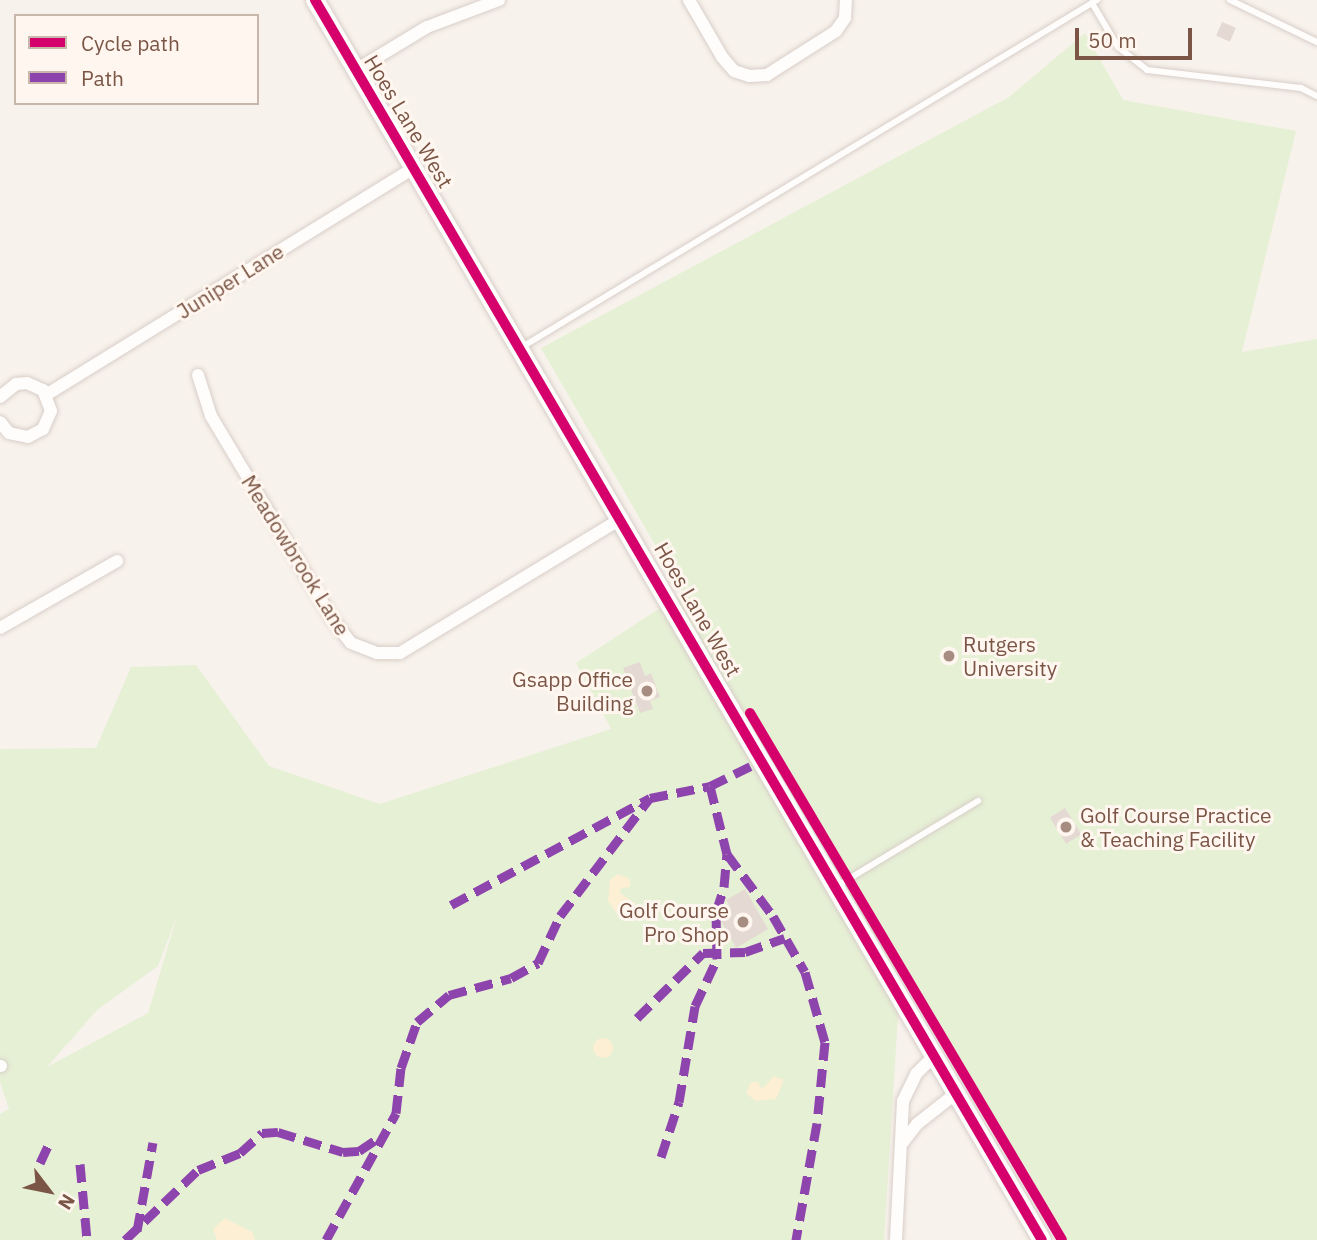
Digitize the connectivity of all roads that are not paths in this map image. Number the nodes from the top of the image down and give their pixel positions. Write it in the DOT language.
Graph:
graph roads {
  1 [pos="315,0"];
  2 [pos="499,0"];
  3 [pos="689,0"];
  4 [pos="846,0"];
  5 [pos="1230,0"];
  6 [pos="1095,1"];
  7 [pos="1317,42"];
  8 [pos="356,70"];
  9 [pos="1317,96"];
  10 [pos="415,167"];
  11 [pos="522,347"];
  12 [pos="198,376"];
  13 [pos="46,395"];
  14 [pos="0,397"];
  15 [pos="0,422"];
  16 [pos="622,518"];
  17 [pos="117,561"];
  18 [pos="0,628"];
  19 [pos="978,801"];
  20 [pos="837,886"];
  21 [pos="933,1057"];
  22 [pos="955,1094"];
  23 [pos="903,1142"];
  24 [pos="896,1240"];
  25 [pos="1042,1240"];
  1 -- 8 [label="street, Hoes Lane West"];
  2 -- 8 [label="street"];
  3 -- 4 [label="street"];
  5 -- 7 [label="lane"];
  6 -- 9 [label="lane"];
  6 -- 11 [label="lane"];
  8 -- 10 [label="street, Hoes Lane West"];
  10 -- 11 [label="street, Hoes Lane West"];
  10 -- 13 [label="street, Juniper Lane"];
  11 -- 16 [label="street, Hoes Lane West"];
  12 -- 16 [label="street, Meadowbrook Lane"];
  13 -- 14 [label="street"];
  13 -- 15 [label="street"];
  16 -- 20 [label="street, Hoes Lane West"];
  17 -- 18 [label="street"];
  19 -- 20 [label="lane"];
  20 -- 21 [label="street, Hoes Lane West"];
  21 -- 22 [label="street, Hoes Lane West"];
  21 -- 23 [label="street"];
  22 -- 23 [label="street"];
  22 -- 25 [label="street, Hoes Lane West"];
  23 -- 24 [label="street"];
}
